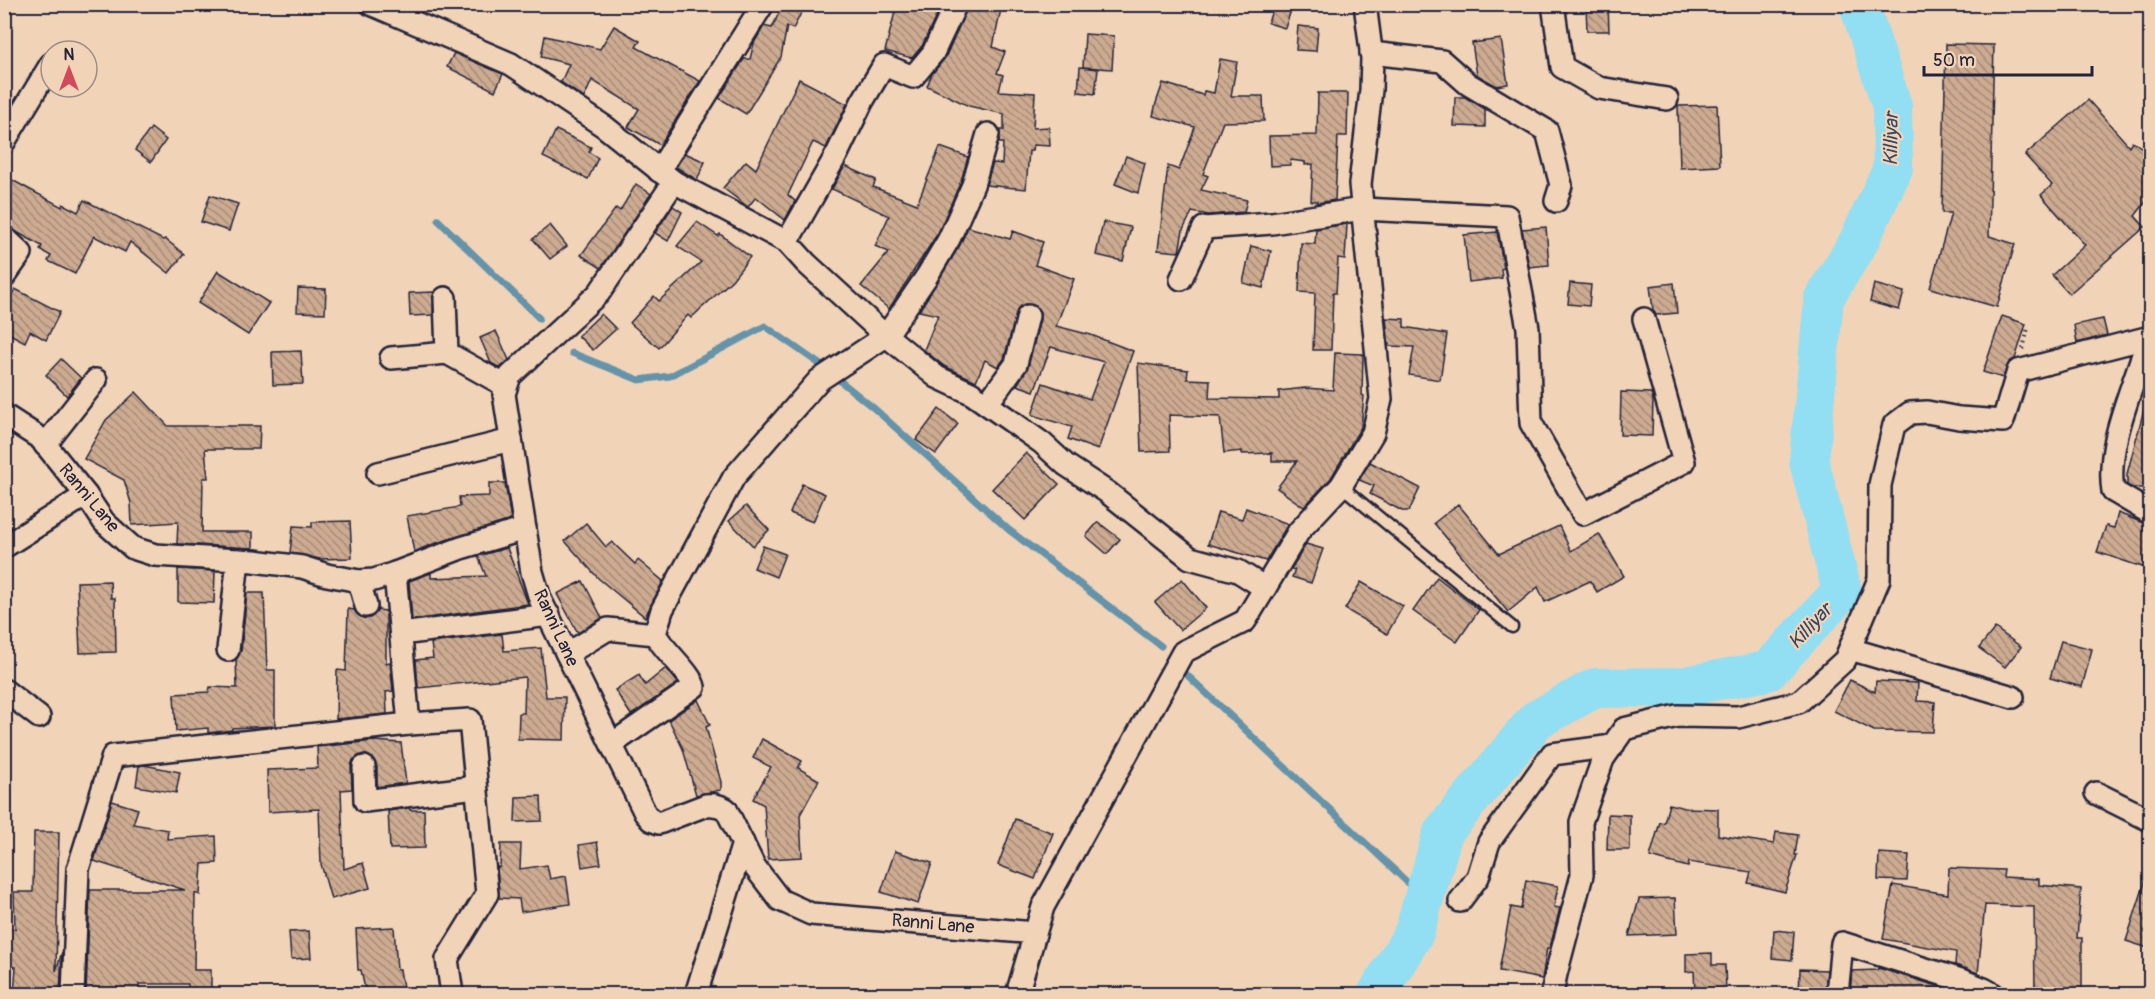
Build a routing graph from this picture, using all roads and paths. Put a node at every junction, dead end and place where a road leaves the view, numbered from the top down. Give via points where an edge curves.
1 (371, 4) edge
2 (763, 4) edge
3 (956, 4) edge
4 (1365, 4) edge
5 (1553, 4) edge
6 (1371, 53) junction
7 (39, 84) edge
8 (1667, 99) dead end
9 (988, 134) dead end
10 (4, 142) edge
11 (667, 177) junction
12 (1556, 201) dead end
13 (1362, 209) junction
14 (4, 237) edge
15 (787, 242) junction
16 (4, 277) edge
17 (1181, 279) dead end
18 (446, 298) dead end
19 (1028, 316) dead end
20 (1644, 319) dead end
21 (886, 336) junction
22 (2151, 337) edge
23 (2119, 346) junction
24 (447, 353) junction
25 (391, 358) dead end
26 (2146, 359) edge
27 (96, 380) dead end
28 (506, 386) junction
29 (987, 404) junction
30 (4, 415) edge
31 (511, 440) junction
32 (45, 445) junction
33 (378, 473) dead end
34 (1341, 486) junction
35 (86, 495) junction
36 (2151, 513) edge
37 (525, 529) junction
38 (4, 547) edge
39 (238, 560) junction
40 (395, 573) junction
41 (359, 581) junction
42 (1265, 588) junction
43 (366, 606) dead end
44 (549, 615) junction
45 (1512, 627) dead end
46 (401, 634) junction
47 (655, 634) junction
48 (1850, 649) junction
49 (228, 650) dead end
50 (567, 654) junction
51 (4, 690) edge
52 (2013, 698) dead end
53 (39, 717) dead end
54 (409, 724) junction
55 (612, 744) junction
56 (1613, 746) junction
57 (364, 767) dead end
58 (476, 787) junction
59 (2096, 793) dead end
60 (2151, 820) edge
61 (743, 843) junction
62 (1460, 901) dead end
63 (1035, 933) junction
64 (73, 994) edge
65 (452, 994) edge
66 (696, 994) edge
67 (1017, 994) edge
68 (1552, 994) edge
69 (1837, 994) edge
70 (1993, 994) edge

1 - 11 street via 511,64 605,127
2 - 11 street
3 - 15 street via 933,53 913,76 884,65
4 - 6 street
5 - 8 street via 1562,67 1599,88
6 - 12 street via 1442,61 1468,84 1547,131 1561,185
6 - 13 street via 1371,90 1360,184
7 - 10 street
9 - 21 street via 973,185 949,239
11 - 15 street
11 - 28 street via 599,293 510,376
13 - 17 street via 1272,223 1204,228
13 - 20 street via 1507,216 1528,328 1531,423 1583,514 1684,462
13 - 34 street via 1381,399 1373,433
14 - 16 street via 21,253
15 - 21 street
18 - 24 street
19 - 29 street via 1016,364
21 - 29 street via 937,377
21 - 47 street via 819,380 734,477 662,610
22 - 23 street
23 - 26 street
23 - 48 street via 2018,371 2003,421 1927,412 1910,413 1894,425 1880,485 1879,579
24 - 25 street
24 - 28 street
26 - 36 street via 2121,422 2110,475 2113,491
27 - 32 street
28 - 31 street
29 - 42 street via 1190,558 1238,572
30 - 32 street, Ranni Lane
31 - 33 street
31 - 37 street
32 - 35 street, Ranni Lane
34 - 42 street via 1299,531
34 - 45 lane
35 - 38 street
35 - 39 street, Ranni Lane via 104,522 134,548 155,555
37 - 40 street, Ranni Lane
37 - 44 street, Ranni Lane via 532,572
39 - 41 street, Ranni Lane via 302,567
39 - 49 street
40 - 41 street, Ranni Lane
40 - 46 street
41 - 43 street
42 - 63 street via 1245,621 1183,652 1043,907
44 - 46 street
44 - 50 street, Ranni Lane
46 - 54 street
47 - 50 street via 608,629
47 - 55 street via 661,646 693,679 694,687
48 - 52 street
48 - 56 street via 1845,660 1799,702 1738,717 1677,716 1624,729
50 - 55 street, Ranni Lane
51 - 53 street
54 - 58 street via 470,720
54 - 64 street via 113,756 78,869
55 - 61 street, Ranni Lane via 651,820 659,823 714,804 726,809
56 - 62 street via 1552,754 1489,842 1478,877
56 - 68 street via 1603,759 1581,822 1582,875
57 - 58 street via 365,801
58 - 65 street via 487,894 447,959
59 - 60 street
61 - 63 street, Ranni Lane via 754,866 780,900 811,914
61 - 66 street
63 - 67 street
69 - 70 street via 1842,943

